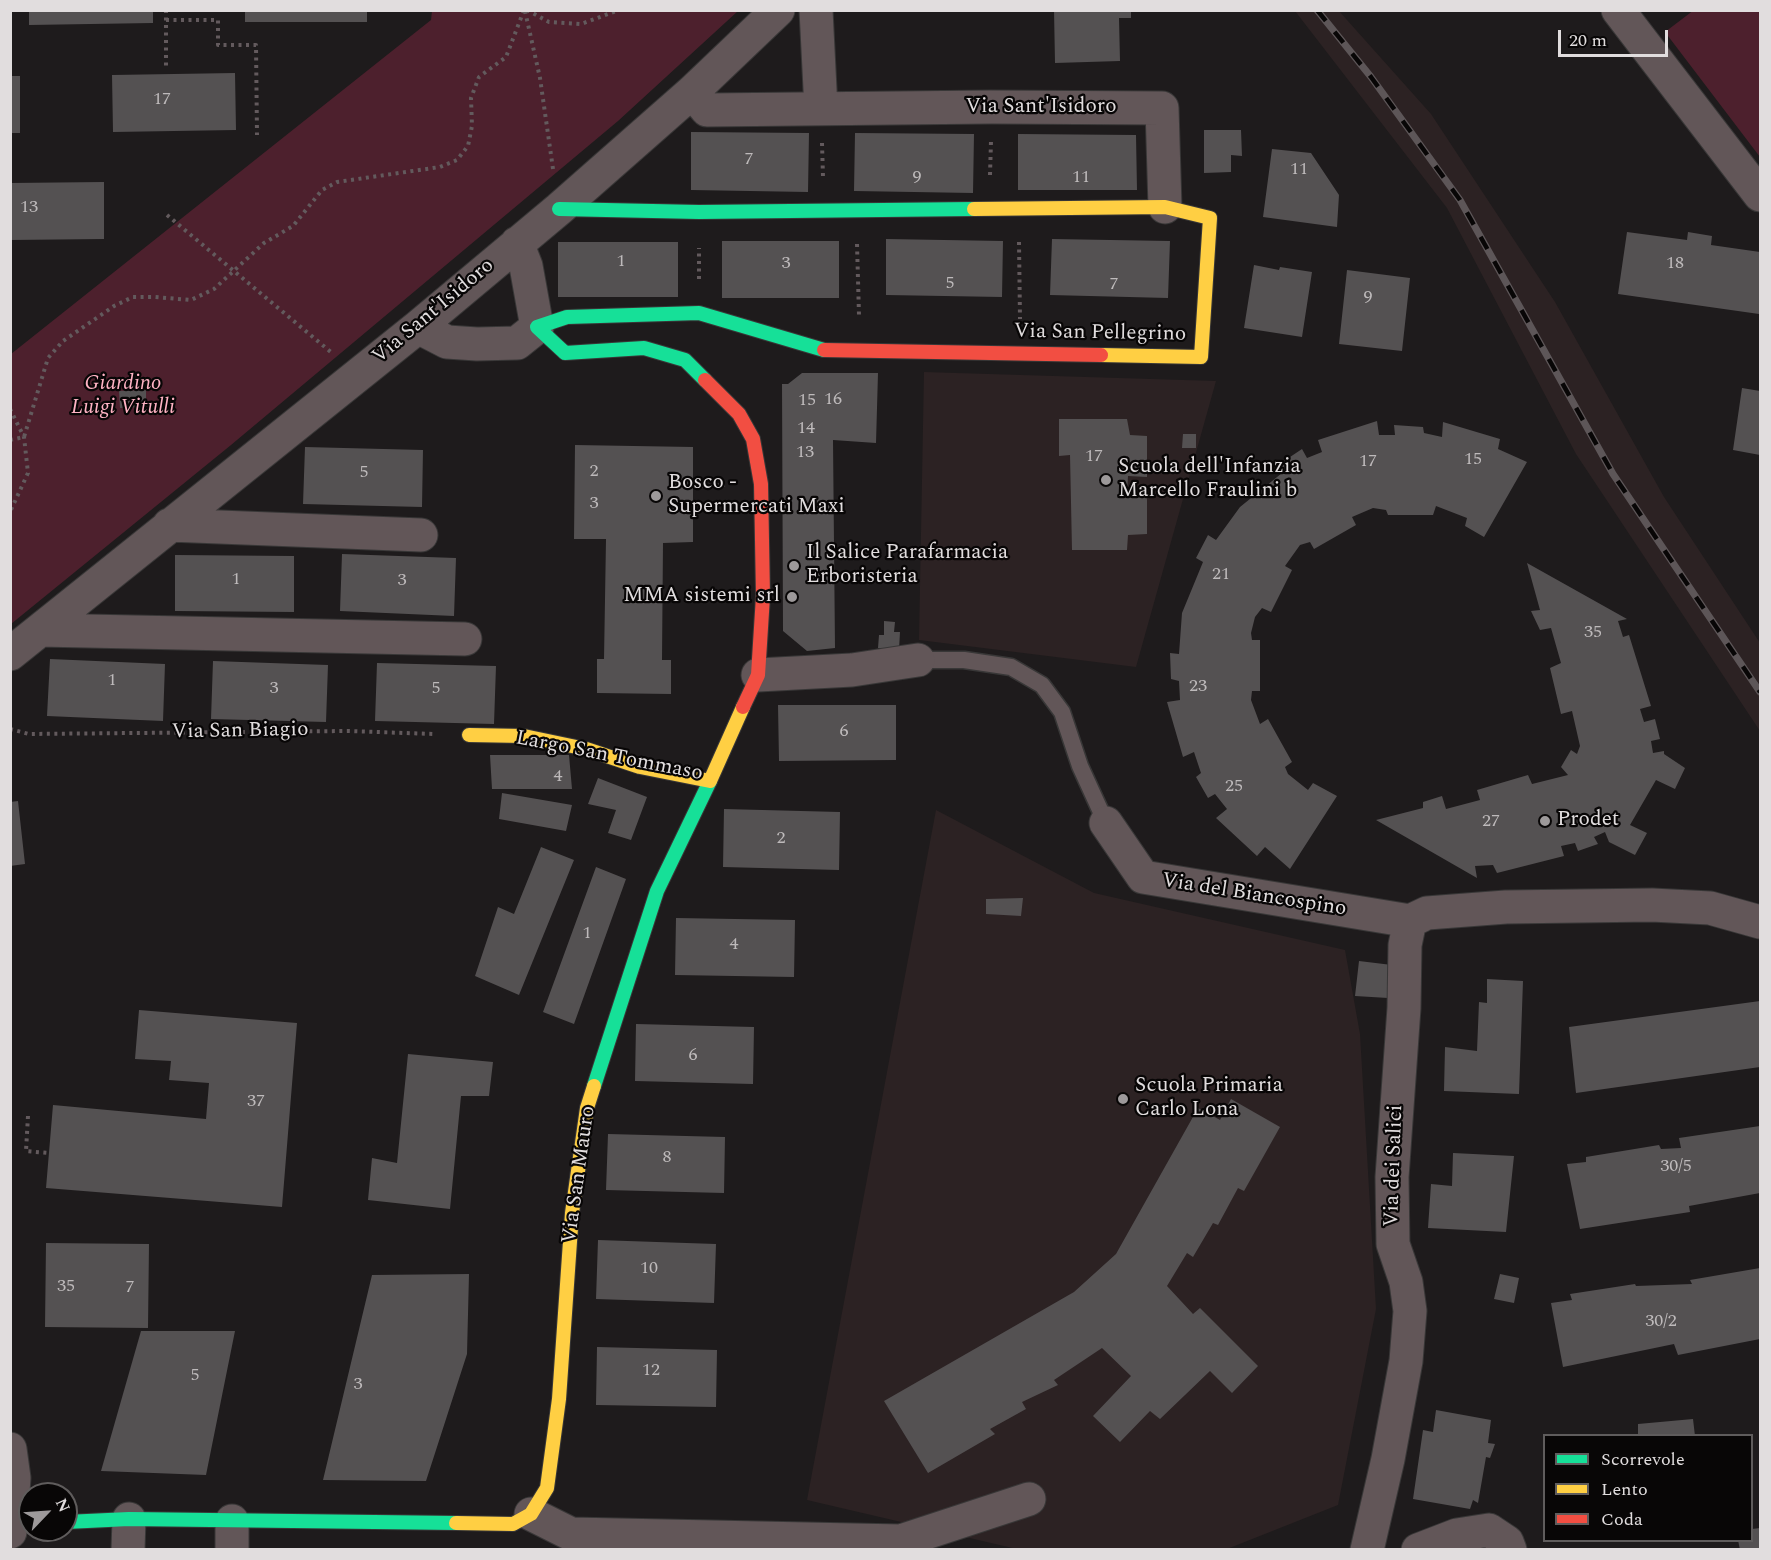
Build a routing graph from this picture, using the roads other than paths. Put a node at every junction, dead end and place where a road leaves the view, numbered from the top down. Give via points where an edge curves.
1 (778, 10) edge
2 (816, 10) edge
3 (1618, 10) edge
4 (692, 92) junction
5 (821, 109) junction
6 (1761, 195) edge
7 (1165, 207) junction
8 (559, 208) junction
9 (517, 243) junction
10 (418, 327) junction
11 (537, 327) junction
12 (170, 525) junction
13 (421, 535) dead end
14 (40, 630) junction
15 (465, 639) dead end
16 (10, 654) edge
17 (918, 660) joint
18 (758, 675) junction
19 (469, 735) road end
20 (710, 781) junction
21 (1106, 823) joint
22 (1410, 921) junction
23 (1761, 922) edge
24 (10, 1449) edge
25 (1029, 1499) dead end
26 (531, 1514) junction
27 (78, 1524) edge
28 (18, 1526) edge
29 (129, 1534) edge
30 (232, 1535) edge
31 (1367, 1550) edge
32 (1418, 1550) edge
33 (1510, 1550) edge

1 - 4 street, Via Sant'Isidoro
2 - 5 street
3 - 6 street
4 - 5 street, Via Sant'Isidoro via 707,110
4 - 8 street, Via Sant'Isidoro
5 - 7 street, Via Sant'Isidoro via 1162,108
7 - 8 street, Via San Pellegrino via 699,212
7 - 11 street, Via San Pellegrino via 1210,218 1202,357 825,350 699,313 567,317
8 - 9 street, Via Sant'Isidoro
9 - 10 street, Via Sant'Isidoro
9 - 11 street via 526,266
10 - 11 street via 447,342 477,344 517,343
10 - 12 street, Via Sant'Isidoro
11 - 18 street, Largo San Tommaso via 565,353 644,348 686,360 739,414 753,439 761,484 763,596
12 - 13 street
12 - 14 street, Via Sant'Isidoro
14 - 15 street
14 - 16 street, Via Sant'Isidoro
17 - 18 street, Via del Biancospino via 852,670
17 - 21 lane, Via del Biancospino via 964,660 1011,667 1042,685 1062,712 1080,766
18 - 20 street, Largo San Tommaso
19 - 20 street, Largo San Tommaso via 524,736
20 - 26 street, Via San Mauro via 657,891 586,1108 572,1213 558,1410 547,1488
21 - 22 street, Via del Biancospino via 1143,877
22 - 23 street, Via del Biancospino via 1427,913 1506,907 1652,905 1710,908
22 - 31 street, Via dei Salici via 1405,945 1392,1177 1393,1244 1406,1282 1410,1311 1404,1372
24 - 28 street
25 - 26 street via 901,1541 571,1534
26 - 30 street via 513,1524
27 - 29 street
29 - 30 street
32 - 33 street via 1457,1534 1489,1530 1507,1542

